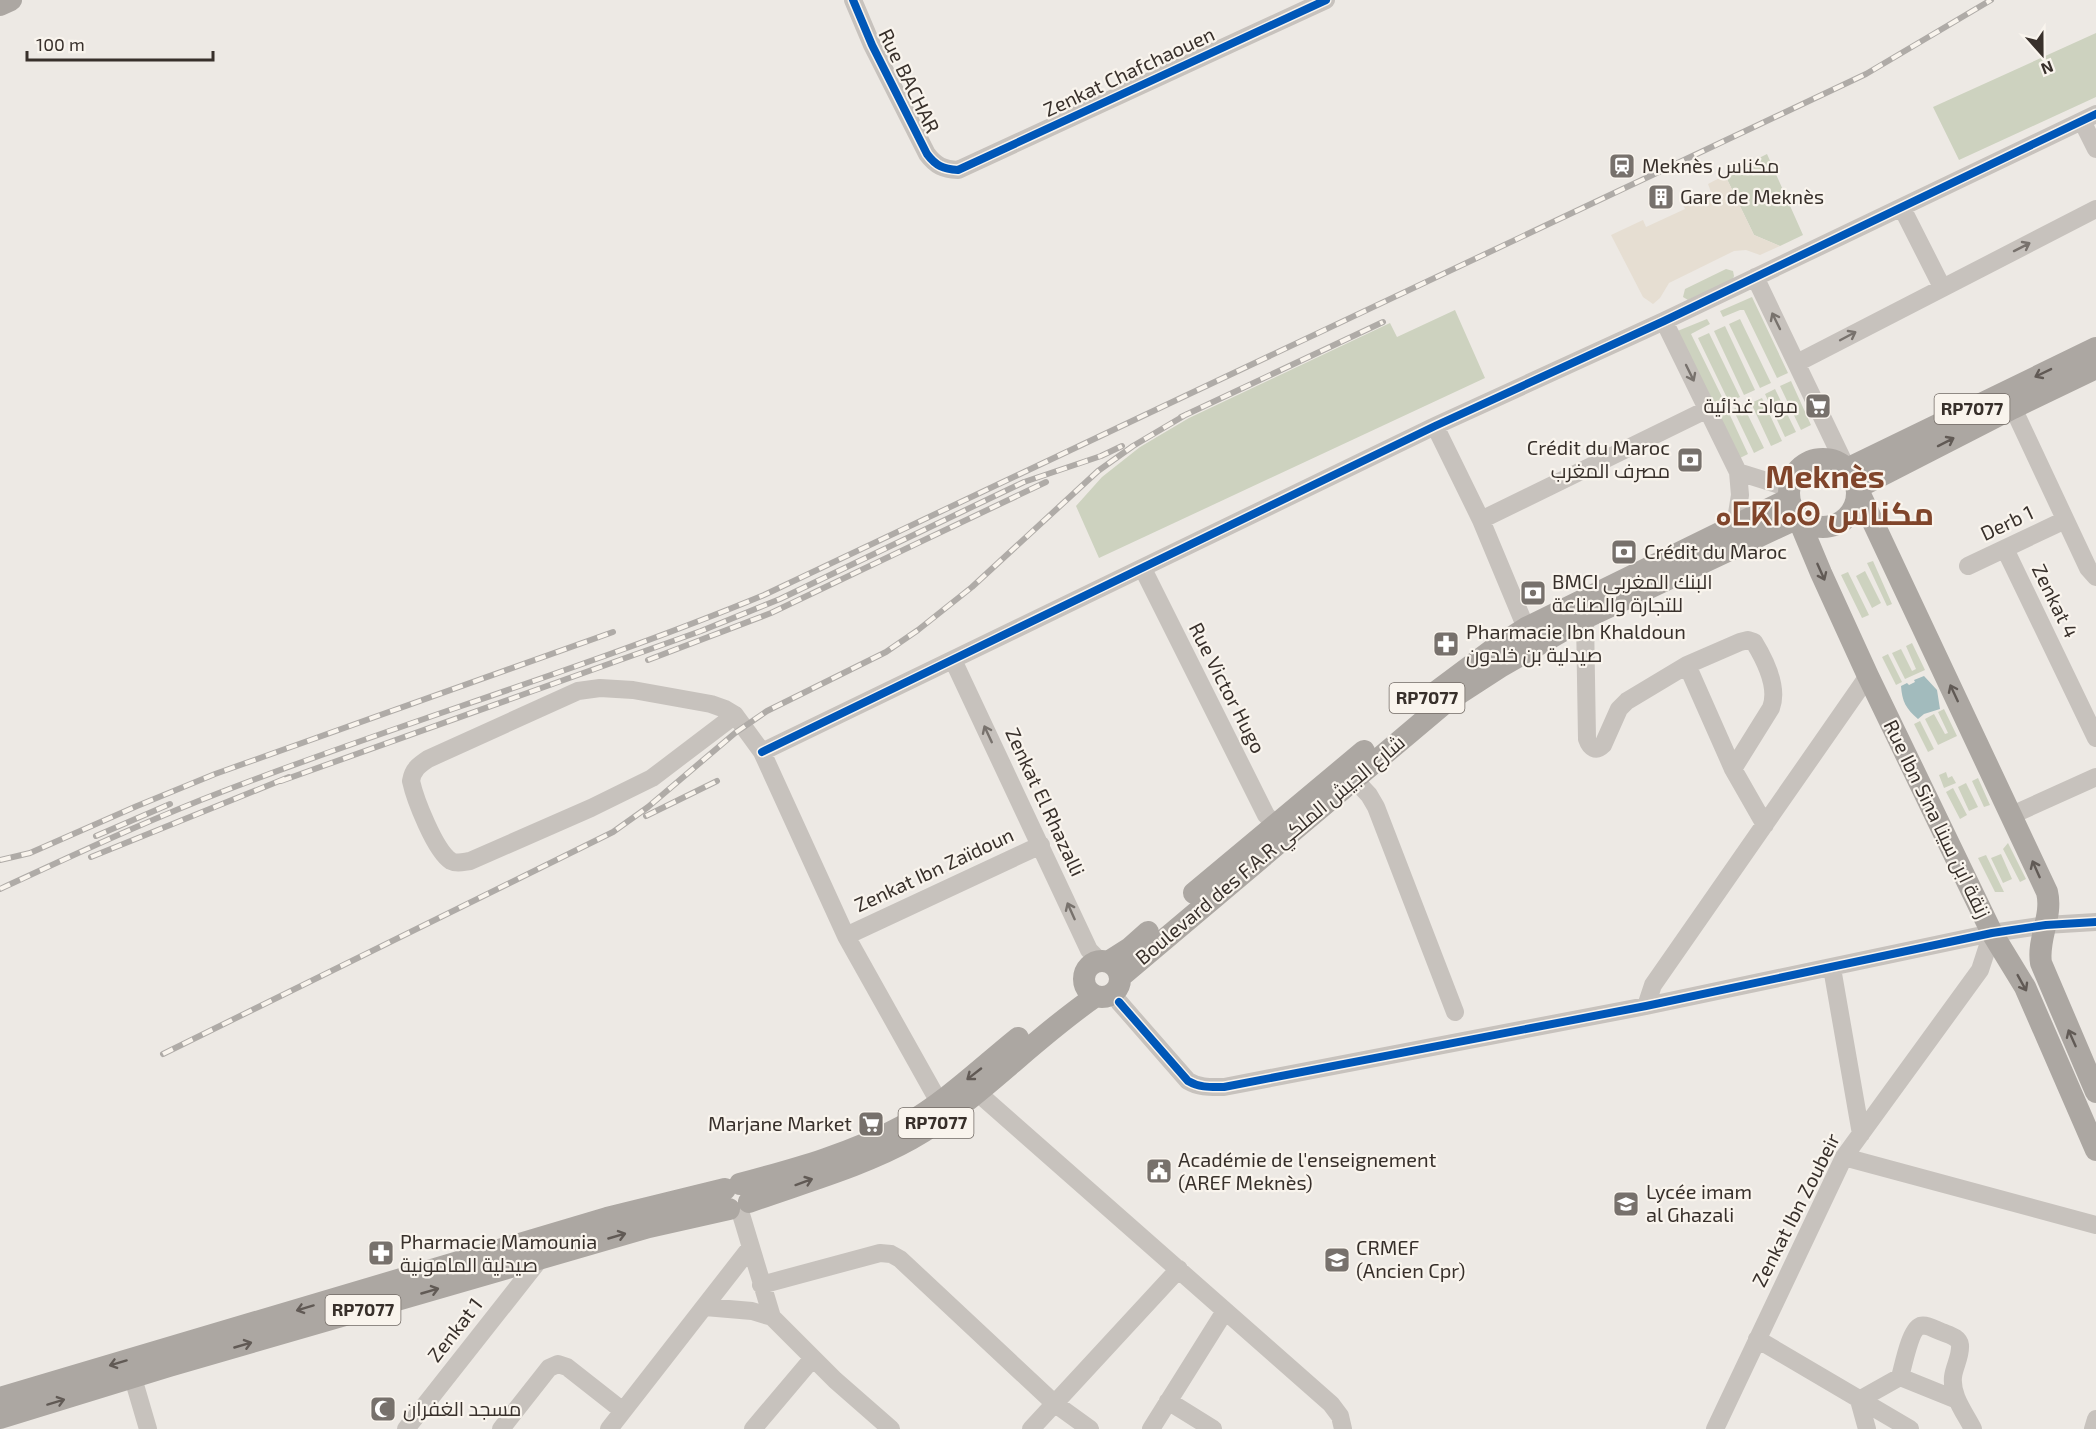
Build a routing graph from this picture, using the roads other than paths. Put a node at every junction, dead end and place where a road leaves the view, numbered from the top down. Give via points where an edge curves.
1 (11, 0) edge
2 (853, 0) edge
3 (1326, 0) edge
4 (0, 5) edge
5 (2089, 118) edge
6 (2096, 149) edge
7 (945, 169) joint
8 (1902, 208) junction
9 (2096, 209) edge
10 (1755, 277) junction
11 (1942, 287) junction
12 (1664, 321) junction
13 (2096, 348) edge
14 (1797, 363) junction
15 (2096, 368) edge
16 (2013, 408) junction
17 (1708, 409) junction
18 (1435, 426) junction
19 (1738, 472) junction
20 (1852, 478) junction
21 (1792, 502) junction
22 (1481, 520) junction
23 (2065, 520) junction
24 (1735, 526) junction
25 (2005, 549) junction
26 (1968, 566) dead end
27 (1143, 569) junction
28 (2095, 574) edge
29 (1586, 618) junction
30 (1526, 628) junction
31 (953, 660) junction
32 (1687, 665) junction
33 (1868, 676) junction
34 (735, 715) junction
35 (2096, 738) edge
36 (762, 752) junction
37 (1733, 769) junction
38 (2096, 777) edge
39 (1354, 779) junction
40 (2012, 815) junction
41 (1275, 824) junction
42 (1765, 825) junction
43 (1041, 845) junction
44 (2096, 911) edge
45 (2096, 922) edge
46 (2046, 925) junction
47 (1992, 933) junction
48 (846, 936) junction
49 (1832, 968) junction
50 (1106, 983) junction
51 (1646, 1006) junction
52 (1455, 1012) dead end
53 (2096, 1092) edge
54 (978, 1093) junction
55 (939, 1102) junction
56 (1861, 1134) junction
57 (2096, 1150) edge
58 (1844, 1157) junction
59 (736, 1199) junction
60 (2096, 1225) edge
61 (750, 1248) junction
62 (540, 1259) junction
63 (1179, 1269) junction
64 (761, 1285) junction
65 (705, 1307) junction
66 (1225, 1311) junction
67 (772, 1317) junction
68 (1757, 1339) junction
69 (813, 1358) junction
70 (1900, 1377) junction
71 (134, 1378) junction
72 (0, 1398) edge
73 (1859, 1400) junction
74 (1957, 1400) junction
75 (1168, 1401) junction
76 (1054, 1403) junction
77 (623, 1411) junction
78 (0, 1418) edge
79 (2096, 1419) edge
80 (148, 1429) edge
81 (406, 1429) edge
82 (501, 1429) edge
83 (609, 1429) edge
84 (753, 1429) edge
85 (889, 1429) edge
86 (1031, 1429) edge
87 (1090, 1429) edge
88 (1151, 1429) edge
89 (1213, 1429) edge
90 (1343, 1429) edge
91 (1714, 1429) edge
92 (1867, 1429) edge
93 (1910, 1429) edge
94 (1973, 1429) edge
95 (2093, 1429) edge

1 - 4 main road
2 - 7 street, Rue BACHAR via 927,154
3 - 7 street, Zenkat Chafchaouen via 958,170
5 - 6 street
5 - 8 street
8 - 10 street
8 - 11 street
11 -> 9 street
10 - 12 street
14 -> 10 street
14 -> 11 street
12 -> 17 street
12 - 18 street
13 -> 20 main road, RP7077
14 - 20 street
15 - 16 main road, RP7077
20 -> 16 main road, RP7077
16 - 23 street
17 - 19 street
17 - 22 street
18 - 22 street
18 - 27 street
19 - 21 street
19 - 24 street via 1740,495
20 - 21 main road, Boulevard des F.A.R شارع الجيش الملكي / RP7077 via 1838,462 1827,459 1806,463 1792,479
20 - 21 main road via 1857,499 1854,509 1838,524 1807,524
40 -> 20 main road
21 - 24 main road, Boulevard des F.A.R شارع الجيش الملكي / RP7077
21 - 29 main road, Boulevard des F.A.R شارع الجيش الملكي / RP7077
21 -> 33 main road, Rue Ibn Sina زنقة ابن سينا
22 - 30 street
23 - 25 street, Derb 1
23 - 28 street via 2088,568
24 - 30 main road, Boulevard des F.A.R شارع الجيش الملكي / RP7077
25 - 26 street, Derb 1
25 - 35 street, Zenkat 4
27 - 31 street
27 - 41 street, Rue Victor Hugo via 1266,815
29 - 32 street via 1587,739 1594,749 1605,742 1627,701
29 - 39 main road, Boulevard des F.A.R شارع الجيش الملكي / RP7077 via 1446,702
30 - 41 main road, Boulevard des F.A.R شارع الجيش الملكي / RP7077 via 1438,689
31 - 36 street
43 -> 31 street, Zenkat El Rhazalli
32 - 37 street
32 - 37 street via 1740,642 1751,641 1756,645 1774,698
33 - 42 street
33 - 47 main road, Rue Ibn Sina زنقة ابن سينا
34 - 34 street via 711,704 612,687 588,688 428,759 417,766 411,781 426,824 444,854 456,863 470,861 652,778
34 - 36 street
36 - 48 street
37 - 42 street
38 - 40 street
39 - 50 main road, Boulevard des F.A.R شارع الجيش الملكي / RP7077
39 - 52 street via 1376,807
46 -> 40 main road via 2047,892
41 - 50 main road, Boulevard des F.A.R شارع الجيش الملكي / RP7077 via 1130,948
42 - 51 street via 1653,985
43 - 48 street, Zenkat Ibn Zaïdoun
50 -> 43 street, Zenkat El Rhazalli
44 - 46 street
45 - 46 street
46 - 47 street, Zenkat El Rhazalli
53 -> 46 main road via 2041,963
47 - 49 street, Zenkat El Rhazalli
47 - 56 street, Zenkat Ibn Zoubeir via 1980,970
47 -> 57 main road, Rue Ibn Sina زنقة ابن سينا via 2025,987
48 - 55 street
49 - 51 street, Zenkat El Rhazalli
49 - 56 street
50 - 51 street, Zenkat El Rhazalli via 1188,1081 1209,1088
50 - 54 main road, Boulevard des F.A.R شارع الجيش الملكي / RP7077
50 -> 55 main road, Boulevard des F.A.R شارع الجيش الملكي / RP7077
59 -> 54 main road, Boulevard des F.A.R شارع الجيش الملكي / RP7077 via 888,1150
54 - 63 street
55 - 59 main road, Boulevard des F.A.R شارع الجيش الملكي / RP7077 via 906,1124 790,1170
56 - 58 street, Zenkat Ibn Zoubeir
58 - 60 street
58 - 68 street, Zenkat Ibn Zoubeir
59 - 61 street
62 -> 59 main road, Boulevard des F.A.R شارع الجيش الملكي / RP7077
59 -> 72 main road, Boulevard des F.A.R شارع الجيش الملكي / RP7077 via 607,1218
61 - 64 street
61 - 65 street
71 -> 62 main road, Boulevard des F.A.R شارع الجيش الملكي / RP7077
62 - 81 street, Zenkat 1
63 - 66 street
63 - 76 street
64 - 67 street
64 - 76 street via 880,1253 891,1254
65 - 67 street
65 - 77 street
66 - 75 street
66 - 90 street via 1331,1404
67 - 69 street
68 - 73 street
68 - 91 street, Zenkat Ibn Zoubeir
69 - 84 street
69 - 85 street
70 - 73 street
70 - 74 street
70 - 74 street via 1915,1331 1920,1326 1931,1328 1953,1337 1960,1345 1953,1377
78 -> 71 main road, Boulevard des F.A.R شارع الجيش الملكي / RP7077
71 - 80 street
73 - 92 street
73 - 93 street
74 - 94 street
75 - 88 street
75 - 89 street
76 - 86 street
76 - 87 street
77 - 82 street via 567,1366 558,1364 549,1368
77 - 83 street
79 - 95 street

